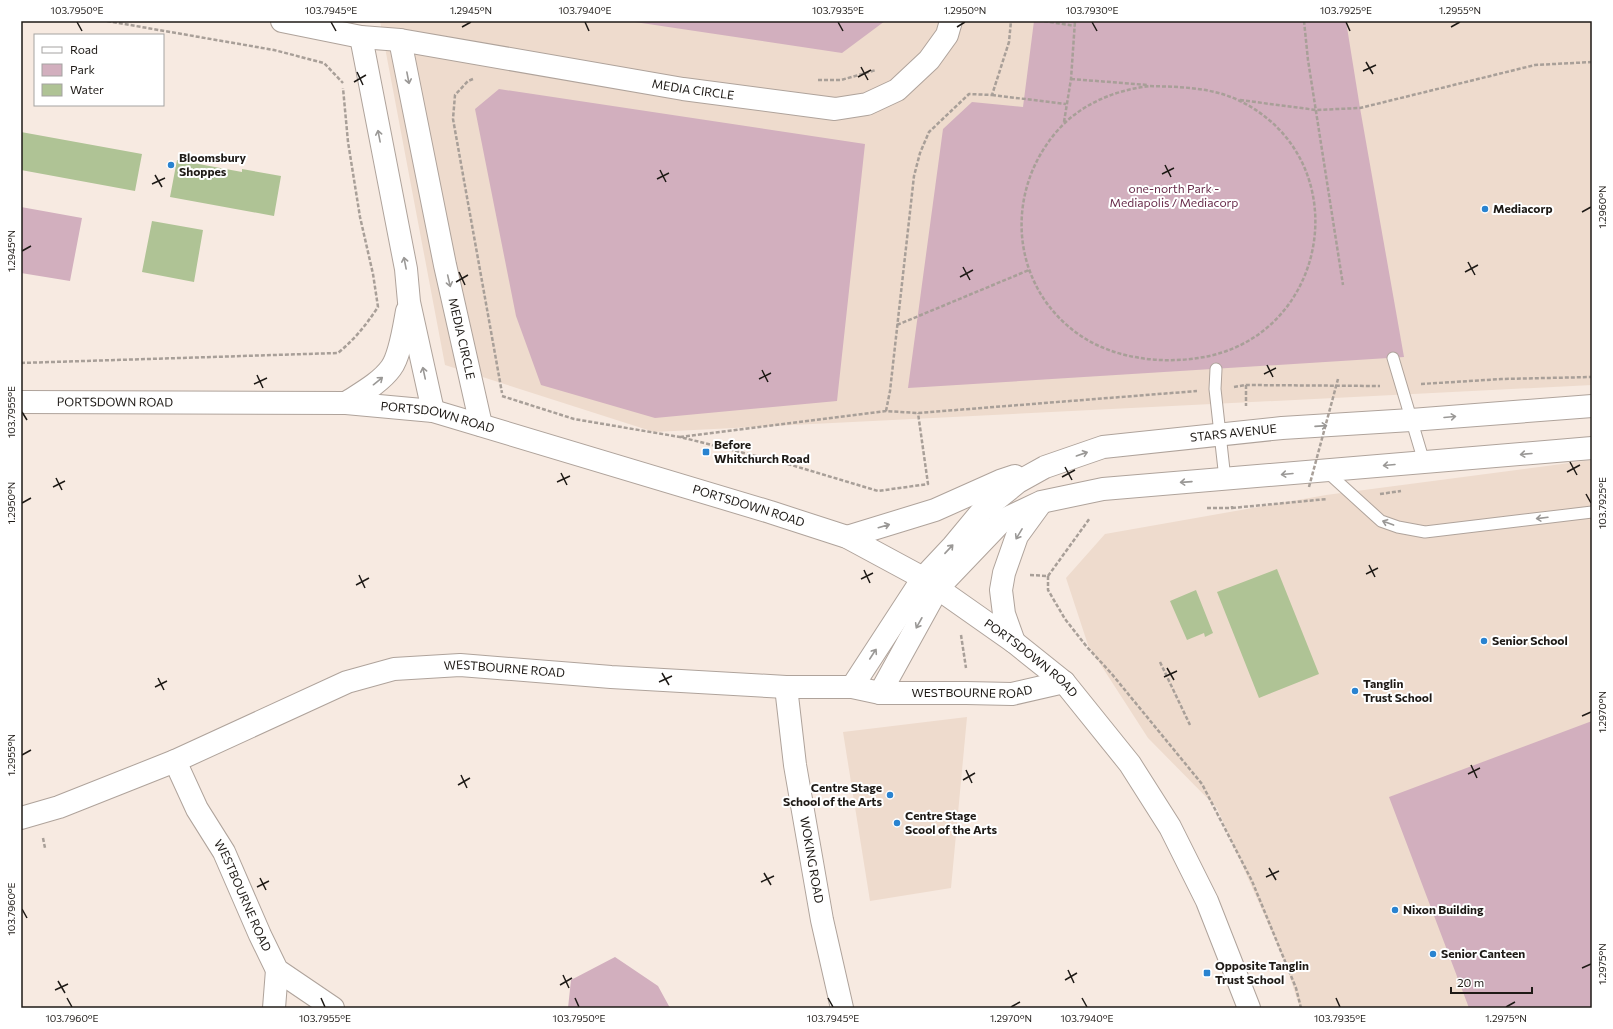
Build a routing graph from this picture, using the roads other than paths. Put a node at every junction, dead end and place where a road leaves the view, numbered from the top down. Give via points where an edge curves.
1 (282, 21) edge
2 (951, 21) edge
3 (361, 37) junction
4 (400, 40) junction
5 (409, 302) junction
6 (1393, 358) dead end
7 (1216, 369) dead end
8 (21, 402) edge
9 (346, 402) junction
10 (1592, 406) edge
11 (433, 411) junction
12 (1411, 420) junction
13 (481, 425) junction
14 (1221, 434) junction
15 (1592, 448) edge
16 (1424, 462) junction
17 (1045, 467) junction
18 (1326, 471) junction
19 (1225, 479) junction
20 (1041, 502) junction
21 (1592, 512) edge
22 (847, 537) junction
23 (930, 583) junction
24 (1014, 642) junction
25 (1064, 682) junction
26 (786, 687) junction
27 (852, 687) junction
28 (880, 693) junction
29 (175, 761) junction
30 (21, 818) edge
31 (277, 970) junction
32 (274, 1008) edge
33 (333, 1008) edge
34 (842, 1008) edge
35 (1249, 1008) edge

1 - 3 street, MEDIA CIRCLE
2 - 4 street, MEDIA CIRCLE via 947,35 929,60 897,90 867,104 835,109 683,89
3 - 4 street, MEDIA CIRCLE
5 -> 3 street via 406,269
4 -> 13 street, MEDIA CIRCLE via 445,264
9 -> 5 street via 380,380 392,368 400,347
11 -> 5 street
6 - 12 lane
7 - 14 lane via 1215,389
8 - 9 street, PORTSDOWN ROAD
9 - 11 street, PORTSDOWN ROAD
12 -> 10 street, STARS AVENUE
11 - 13 street, PORTSDOWN ROAD
14 -> 12 street, STARS AVENUE
12 - 16 lane
13 - 22 street, PORTSDOWN ROAD
17 -> 14 street, STARS AVENUE via 1103,446
14 - 19 lane
15 -> 16 street
16 -> 18 street
22 -> 17 street via 935,510 1000,481
23 -> 17 street, STARS AVENUE via 953,546 982,510 1018,482
18 -> 19 street
21 -> 18 lane via 1425,532 1381,521
19 -> 20 street via 1103,489
20 - 23 street via 1003,520
20 -> 24 street via 1017,536 1004,573 1001,590 1004,614
22 - 23 street, PORTSDOWN ROAD
23 - 24 street, PORTSDOWN ROAD
27 -> 23 street
23 -> 28 street
24 - 25 street, PORTSDOWN ROAD
25 - 28 street, WESTBOURNE ROAD via 1012,694
25 - 35 street, PORTSDOWN ROAD via 1130,764 1170,827 1207,901
26 - 27 street, WESTBOURNE ROAD
26 - 29 street, WESTBOURNE ROAD via 460,665 394,669 347,682
26 - 34 street, WOKING ROAD via 795,765 822,920
27 - 28 street, WESTBOURNE ROAD
29 - 30 street, WESTBOURNE ROAD via 59,807
29 - 31 street, WESTBOURNE ROAD via 197,809 224,852
31 - 32 street
31 - 33 street, WESTBOURNE ROAD

